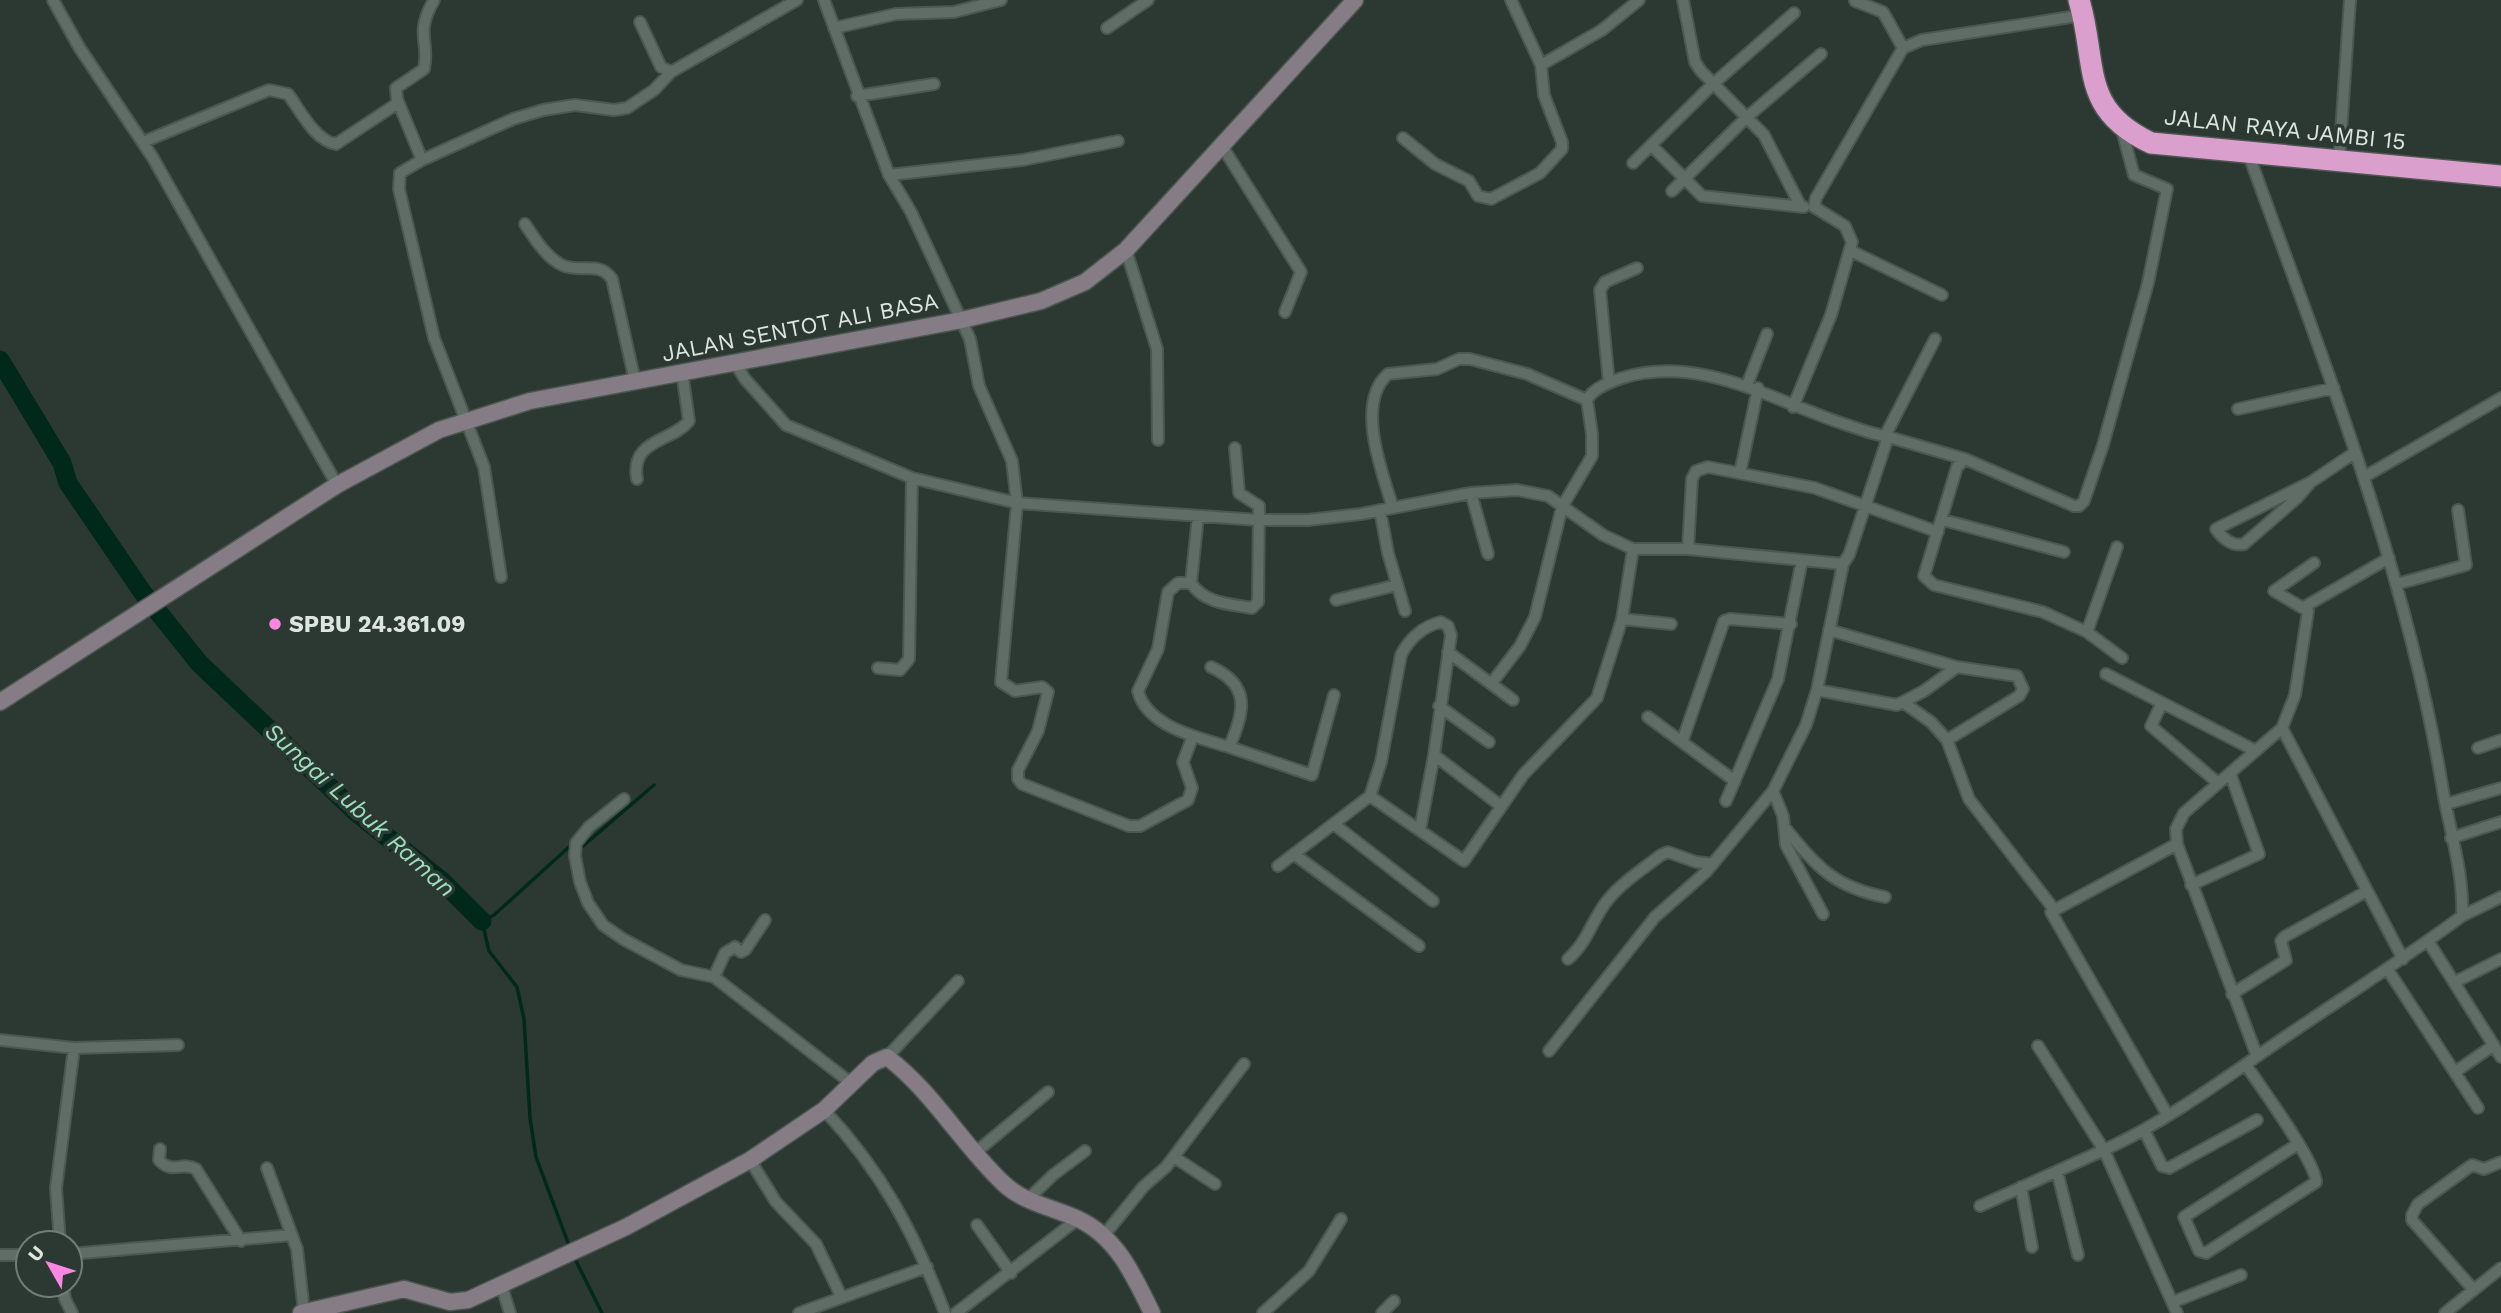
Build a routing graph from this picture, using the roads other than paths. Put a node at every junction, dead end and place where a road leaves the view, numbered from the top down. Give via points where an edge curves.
1 (53, 0) edge
2 (434, 0) edge
3 (797, 0) edge
4 (824, 0) edge
5 (1000, 0) edge
6 (1148, 0) edge
7 (1355, 0) edge
8 (1511, 0) edge
9 (1639, 0) edge
10 (1683, 0) edge
11 (2350, 0) edge
12 (1855, 1) edge
13 (1628, 4) edge
14 (2081, 8) edge
15 (1794, 13) dead end
16 (640, 22) dead end
17 (834, 28) junction
18 (1107, 28) dead end
19 (1903, 48) junction
20 (1821, 54) dead end
21 (1541, 65) junction
22 (671, 72) junction
23 (934, 84) dead end
24 (1713, 84) junction
25 (858, 96) junction
26 (398, 103) junction
27 (1747, 117) junction
28 (2121, 127) junction
29 (1403, 138) dead end
30 (1118, 141) dead end
31 (142, 142) junction
32 (1651, 145) junction
33 (1222, 146) junction
34 (2248, 153) junction
35 (422, 160) junction
36 (2339, 162) junction
37 (1633, 163) dead end
38 (889, 175) junction
39 (2501, 176) edge
40 (1684, 179) junction
41 (1672, 191) dead end
42 (1801, 207) junction
43 (1814, 208) junction
44 (525, 224) dead end
45 (1126, 250) junction
46 (1851, 251) junction
47 (1637, 268) dead end
48 (1942, 295) dead end
49 (1285, 312) dead end
50 (962, 320) junction
51 (1767, 334) dead end
52 (1935, 339) dead end
53 (735, 363) junction
54 (682, 372) junction
55 (635, 381) junction
56 (1609, 383) junction
57 (1753, 387) junction
58 (2334, 388) junction
59 (2501, 398) edge
60 (1587, 400) junction
61 (1793, 407) junction
62 (2238, 409) dead end
63 (467, 421) junction
64 (1885, 436) junction
65 (1158, 440) dead end
66 (1234, 448) dead end
67 (2354, 453) junction
68 (1965, 459) junction
69 (1740, 473) junction
70 (2364, 477) junction
71 (912, 478) junction
72 (637, 479) dead end
73 (2311, 482) junction
74 (337, 485) junction
75 (1471, 493) junction
76 (1017, 503) junction
77 (1562, 507) junction
78 (1393, 508) junction
79 (1864, 508) junction
80 (1380, 510) junction
81 (2458, 510) dead end
82 (1198, 516) junction
83 (1258, 520) junction
84 (1943, 520) junction
85 (1938, 532) junction
86 (2118, 547) dead end
87 (1633, 549) junction
88 (1688, 549) junction
89 (2064, 552) dead end
90 (1488, 554) dead end
91 (2389, 558) junction
92 (1802, 560) junction
93 (2314, 563) dead end
94 (1843, 565) junction
95 (501, 577) dead end
96 (1191, 583) junction
97 (2397, 584) junction
98 (1397, 585) junction
99 (1336, 600) dead end
100 (2304, 607) junction
101 (1405, 611) dead end
102 (1622, 619) junction
103 (1671, 624) dead end
104 (1791, 624) junction
105 (1829, 631) junction
106 (2087, 632) junction
107 (1448, 652) junction
108 (2122, 657) dead end
109 (1212, 667) dead end
110 (1956, 667) junction
111 (878, 668) dead end
112 (2106, 674) dead end
113 (1491, 684) junction
114 (1817, 690) junction
115 (1334, 695) dead end
116 (1513, 700) dead end
117 (0, 702) edge
118 (1904, 703) junction
119 (2162, 703) junction
120 (1439, 706) junction
121 (1648, 717) dead end
122 (2282, 728) junction
123 (1193, 736) junction
124 (1947, 740) junction
125 (2501, 740) edge
126 (1489, 742) dead end
127 (1682, 742) junction
128 (1229, 747) junction
129 (2478, 748) dead end
130 (2256, 751) junction
131 (1434, 755) junction
132 (2230, 773) junction
133 (1735, 781) junction
134 (2218, 783) junction
135 (2501, 788) edge
136 (1773, 791) junction
137 (1370, 796) junction
138 (624, 799) dead end
139 (1726, 801) dead end
140 (2446, 804) junction
141 (1501, 807) junction
142 (2501, 822) edge
143 (1335, 825) junction
144 (1783, 826) junction
145 (1420, 830) junction
146 (2451, 838) junction
147 (2176, 844) junction
148 (1295, 855) junction
149 (1713, 864) junction
150 (1278, 866) dead end
151 (2191, 884) junction
152 (2367, 891) junction
153 (1885, 897) dead end
154 (2501, 897) edge
155 (1433, 901) dead end
156 (2053, 908) junction
157 (1822, 914) dead end
158 (2462, 916) junction
159 (765, 920) dead end
160 (2428, 941) junction
161 (1419, 946) dead end
162 (1568, 959) dead end
163 (2403, 959) junction
164 (2500, 961) edge
165 (2388, 970) junction
166 (714, 977) junction
167 (958, 981) dead end
168 (2455, 982) junction
169 (2232, 994) junction
170 (0, 1040) edge
171 (178, 1045) dead end
172 (2494, 1045) junction
173 (2038, 1046) dead end
174 (74, 1048) junction
175 (1549, 1051) dead end
176 (2257, 1056) junction
177 (887, 1057) junction
178 (2501, 1057) edge
179 (1244, 1064) dead end
180 (2246, 1065) junction
181 (2455, 1072) junction
182 (851, 1083) junction
183 (1048, 1092) dead end
184 (2478, 1108) dead end
185 (824, 1110) junction
186 (2167, 1115) junction
187 (2257, 1120) dead end
188 (2144, 1130) junction
189 (2298, 1144) junction
190 (160, 1149) dead end
191 (2104, 1150) junction
192 (1084, 1151) dead end
193 (976, 1152) junction
194 (1174, 1157) junction
195 (750, 1160) junction
196 (2501, 1162) edge
197 (267, 1168) dead end
198 (2057, 1171) junction
199 (1215, 1184) dead end
200 (2021, 1187) junction
201 (1027, 1200) junction
202 (1980, 1206) dead end
203 (1078, 1219) junction
204 (1341, 1219) dead end
205 (977, 1225) dead end
206 (59, 1229) edge
207 (1105, 1234) junction
208 (292, 1236) junction
209 (242, 1241) junction
210 (2032, 1247) dead end
211 (84, 1253) edge
212 (2078, 1255) dead end
213 (927, 1267) junction
214 (2501, 1268) edge
215 (1011, 1273) junction
216 (2241, 1275) dead end
217 (501, 1284) junction
218 (2472, 1288) junction
219 (841, 1296) junction
220 (1394, 1301) dead end
221 (2175, 1307) edge
222 (1149, 1312) edge
223 (303, 1313) edge
224 (510, 1313) edge
225 (799, 1313) edge
226 (945, 1313) edge
227 (956, 1313) edge
228 (1262, 1313) edge
229 (1382, 1313) edge
230 (2445, 1313) edge

1 - 31 street
2 - 26 street via 422,32 425,66 396,88
3 - 22 street
4 - 17 street
5 - 17 street via 954,12 896,14
6 - 18 street
7 - 33 main road, JALAN SENTOT ALI BASA
8 - 21 street
9 - 13 street
10 - 24 street via 1695,62
11 - 36 street
12 - 19 street via 1883,12
13 - 21 street via 1602,30
14 - 19 street via 1922,40
14 - 28 highway, JALAN RAYA JAMBI 15 via 2092,79 2108,114
15 - 24 street
16 - 22 street via 662,67
17 - 25 street
19 - 43 street
20 - 27 street
21 - 29 street via 1544,95 1562,149 1517,187 1491,199 1478,196 1469,181 1435,164
22 - 35 street via 627,108 543,110
23 - 25 street
24 - 27 street
24 - 32 street
25 - 38 street
26 - 31 street via 336,144 321,137 288,94 269,90
26 - 35 street
27 - 40 street
27 - 42 street via 1770,143
28 - 34 highway, JALAN RAYA JAMBI 15 via 2151,143
28 - 68 street via 2134,175 2167,189 2148,283 2084,501 2074,506
30 - 38 street via 1023,160
31 - 74 street
32 - 37 street
32 - 40 street
33 - 45 main road, JALAN SENTOT ALI BASA
33 - 49 street via 1301,272
34 - 36 highway, JALAN RAYA JAMBI 15
34 - 58 street
35 - 63 street via 400,173 400,189 434,338
36 - 39 highway, JALAN RAYA JAMBI 15
38 - 50 street
40 - 41 street
40 - 42 street via 1702,196
42 - 43 street
43 - 46 street via 1845,226
44 - 55 street via 559,264 606,270 612,279
45 - 50 main road, JALAN SENTOT ALI BASA via 1085,282 1041,301
45 - 65 street via 1157,349
46 - 48 street
46 - 61 street
47 - 56 street via 1605,282 1600,290
50 - 53 main road, JALAN SENTOT ALI BASA
50 - 76 street via 983,399 1012,461
51 - 57 street
52 - 64 street
53 - 54 main road, JALAN SENTOT ALI BASA
53 - 71 street via 786,425
54 - 55 main road, JALAN SENTOT ALI BASA
54 - 72 street via 689,421 645,451 636,463
55 - 63 main road, JALAN SENTOT ALI BASA via 530,401
56 - 57 street via 1657,369
56 - 60 street
57 - 61 street
57 - 69 street
58 - 62 street
58 - 67 street
59 - 70 street
60 - 77 street via 1592,456
60 - 78 street via 1527,374 1470,359 1437,369 1388,374 1376,388 1371,412
61 - 64 street
63 - 74 main road, JALAN SENTOT ALI BASA via 439,430
63 - 95 street via 484,467
64 - 68 street
64 - 79 street
66 - 83 street via 1239,493 1259,506
67 - 70 street
67 - 73 street
68 - 84 street via 1957,467
69 - 79 street via 1815,488
69 - 88 street via 1708,467 1696,471
70 - 91 street
71 - 76 street
71 - 111 street via 909,659 900,670
73 - 73 street via 2244,544 2227,540 2216,529
74 - 117 main road, JALAN SENTOT ALI BASA
75 - 77 street via 1517,490 1548,496
75 - 78 street
75 - 90 street
76 - 82 street
76 - 123 street via 1001,682 1015,691 1042,687 1048,692 1038,731 1018,770 1021,784 1117,822 1140,826 1188,800 1192,788 1183,762
77 - 87 street
77 - 113 street via 1535,617
78 - 80 street
79 - 85 street
79 - 94 street
80 - 83 street via 1308,520
80 - 98 street
81 - 97 street via 2466,565
82 - 83 street
82 - 96 street
83 - 96 street via 1256,606 1216,602
84 - 85 street
84 - 89 street
85 - 106 street via 1926,580 2043,612
86 - 106 street
87 - 88 street
87 - 102 street
88 - 92 street
91 - 97 street
91 - 100 street
92 - 94 street
92 - 104 street
93 - 100 street via 2274,591
94 - 105 street
96 - 123 street via 1178,583 1168,592 1158,649 1138,691 1154,715
97 - 140 street via 2429,702
98 - 99 street
98 - 101 street
100 - 122 street via 2308,611 2295,695
102 - 103 street
102 - 141 street via 1604,680 1590,707 1524,775
104 - 127 street via 1724,621
104 - 133 street via 1778,680
105 - 110 street
105 - 114 street
106 - 108 street
107 - 113 street
107 - 120 street
107 - 137 street via 1451,635 1441,622 1422,630 1401,655
109 - 128 street via 1232,678 1241,697 1240,720
110 - 118 street
110 - 124 street via 2017,676 2023,689 2019,696
112 - 119 street
113 - 116 street
114 - 118 street
114 - 136 street via 1806,725
115 - 128 street via 1312,775
118 - 124 street
119 - 130 street
119 - 134 street via 2151,726
120 - 126 street
120 - 131 street
121 - 127 street
122 - 130 street
122 - 152 street
123 - 128 street
124 - 156 street via 1969,799
125 - 129 street
127 - 133 street
130 - 132 street
131 - 141 street
131 - 145 street
132 - 134 street
132 - 151 street via 2259,854
133 - 139 street
134 - 147 street via 2179,820
135 - 140 street
136 - 144 street
136 - 149 street
137 - 143 street
137 - 145 street
138 - 166 street via 576,843 579,882 588,903 603,925 623,939 681,970
140 - 146 street
141 - 145 street via 1464,860
142 - 146 street
143 - 148 street
143 - 155 street
144 - 153 street via 1832,878 1854,891
144 - 157 street via 1786,845
146 - 158 street via 2459,869
147 - 151 street
147 - 156 street
148 - 150 street
148 - 161 street
149 - 162 street via 1668,852 1661,855 1617,888 1581,948
149 - 175 street via 1655,917
151 - 169 street
152 - 163 street
152 - 169 street via 2284,937 2286,960
154 - 158 street
156 - 186 street via 2050,915
158 - 160 street
159 - 166 street via 743,951 735,947 724,953
160 - 163 street
160 - 168 street
163 - 165 street
164 - 168 street
165 - 176 street
165 - 181 street
166 - 182 street
167 - 177 street
168 - 172 street
169 - 176 street
170 - 174 street
171 - 174 street
172 - 178 street
172 - 181 street
173 - 191 street
174 - 206 street via 55,1188
176 - 180 street
177 - 182 main road
177 - 193 main road via 915,1078
179 - 194 street
180 - 186 street
180 - 189 street
181 - 184 street
182 - 185 main road
183 - 193 street
185 - 195 main road
185 - 213 street via 859,1147 899,1210
186 - 188 street
187 - 188 street via 2169,1168 2162,1166
188 - 191 street
189 - 189 street via 2184,1217 2199,1251 2206,1253 2316,1182
190 - 209 street via 159,1160 168,1168 196,1169
191 - 198 street
191 - 221 street
192 - 201 street
193 - 201 main road via 1003,1184
194 - 199 street
194 - 207 street
195 - 217 main road via 626,1227
195 - 219 street via 776,1202 816,1244
196 - 218 street via 2484,1169 2472,1165 2418,1204 2412,1215
197 - 208 street
198 - 200 street
198 - 212 street
200 - 202 street
200 - 210 street
201 - 203 main road
203 - 207 main road
203 - 215 street
204 - 228 street via 1310,1271
205 - 215 street
207 - 222 main road
208 - 209 street
208 - 223 street
209 - 211 street
213 - 219 street
213 - 226 street
214 - 218 street
215 - 227 street
216 - 221 street
217 - 223 main road via 459,1303 404,1289
217 - 224 street
218 - 230 street
219 - 225 street
220 - 229 street

